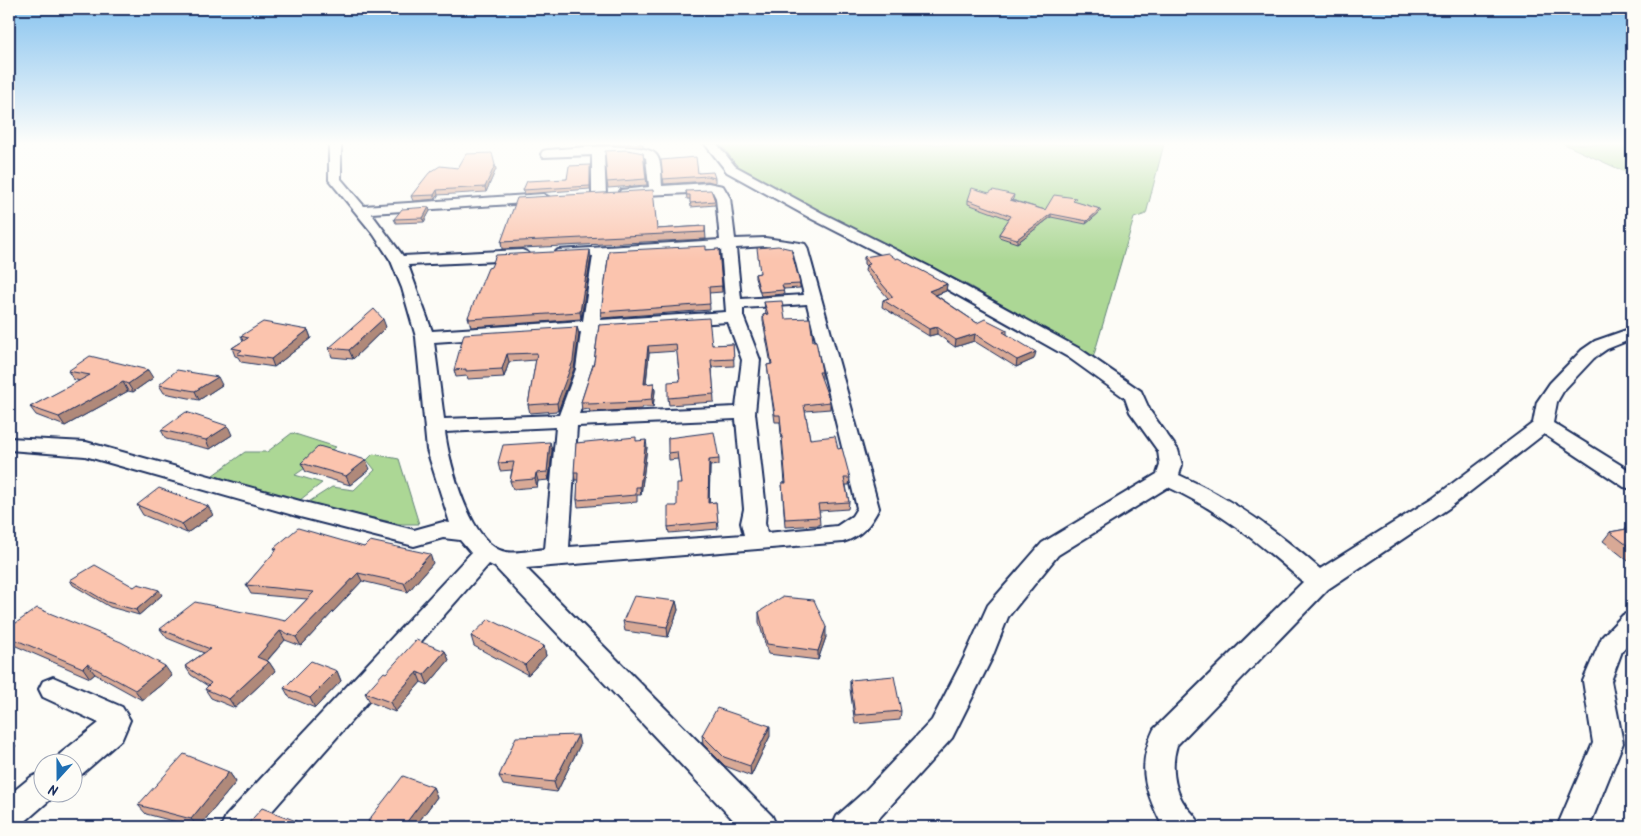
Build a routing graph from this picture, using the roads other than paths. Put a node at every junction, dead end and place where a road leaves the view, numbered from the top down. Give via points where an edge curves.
1 (337, 183) edge
2 (599, 183) edge
3 (655, 183) edge
4 (757, 183) edge
5 (656, 191) junction
6 (599, 194) junction
7 (580, 196) edge
8 (561, 197) edge
9 (360, 210) junction
10 (727, 245) junction
11 (601, 251) junction
12 (399, 261) junction
13 (813, 299) junction
14 (734, 310) junction
15 (590, 325) junction
16 (1632, 334) edge
17 (425, 337) junction
18 (745, 413) junction
19 (567, 420) junction
20 (1544, 425) junction
21 (435, 426) junction
22 (9, 444) edge
23 (1167, 478) junction
24 (1632, 482) edge
25 (757, 542) junction
26 (485, 549) junction
27 (556, 557) junction
28 (1319, 582) junction
29 (1632, 622) edge
30 (53, 689) dead end
31 (82, 755) edge
32 (32, 795) edge
33 (9, 814) edge
34 (237, 827) edge
35 (761, 827) edge
36 (848, 827) edge
37 (1185, 827) edge
38 (1573, 827) edge

1 - 9 street
2 - 6 street
3 - 5 street
4 - 23 street via 1074,353 1134,395 1140,412 1168,450 1171,466
5 - 6 street
5 - 10 street via 718,189 722,198
6 - 7 street
8 - 9 street
9 - 12 street
10 - 11 street
10 - 13 street via 765,242 800,247
10 - 14 street
11 - 12 street
11 - 15 street
12 - 17 street
13 - 14 street
13 - 25 street via 868,508 861,521 843,534
14 - 15 street
14 - 18 street via 751,360
15 - 17 street
15 - 19 street via 585,369
16 - 20 street via 1600,345 1588,354 1547,402
17 - 21 street
18 - 19 street
18 - 25 street
19 - 21 street
19 - 27 street
20 - 24 street
20 - 28 street via 1441,503
21 - 26 street via 437,450 458,517
22 - 26 street via 86,449 414,538 443,530
23 - 28 street via 1195,489 1248,522
23 - 36 street via 1050,549 997,612 942,730
25 - 27 street
26 - 27 street
26 - 34 street
26 - 35 street
28 - 37 street via 1164,738 1158,758 1160,784 1174,816
29 - 38 street via 1611,645 1597,681 1608,743
30 - 31 street via 116,720 112,730
32 - 33 street

